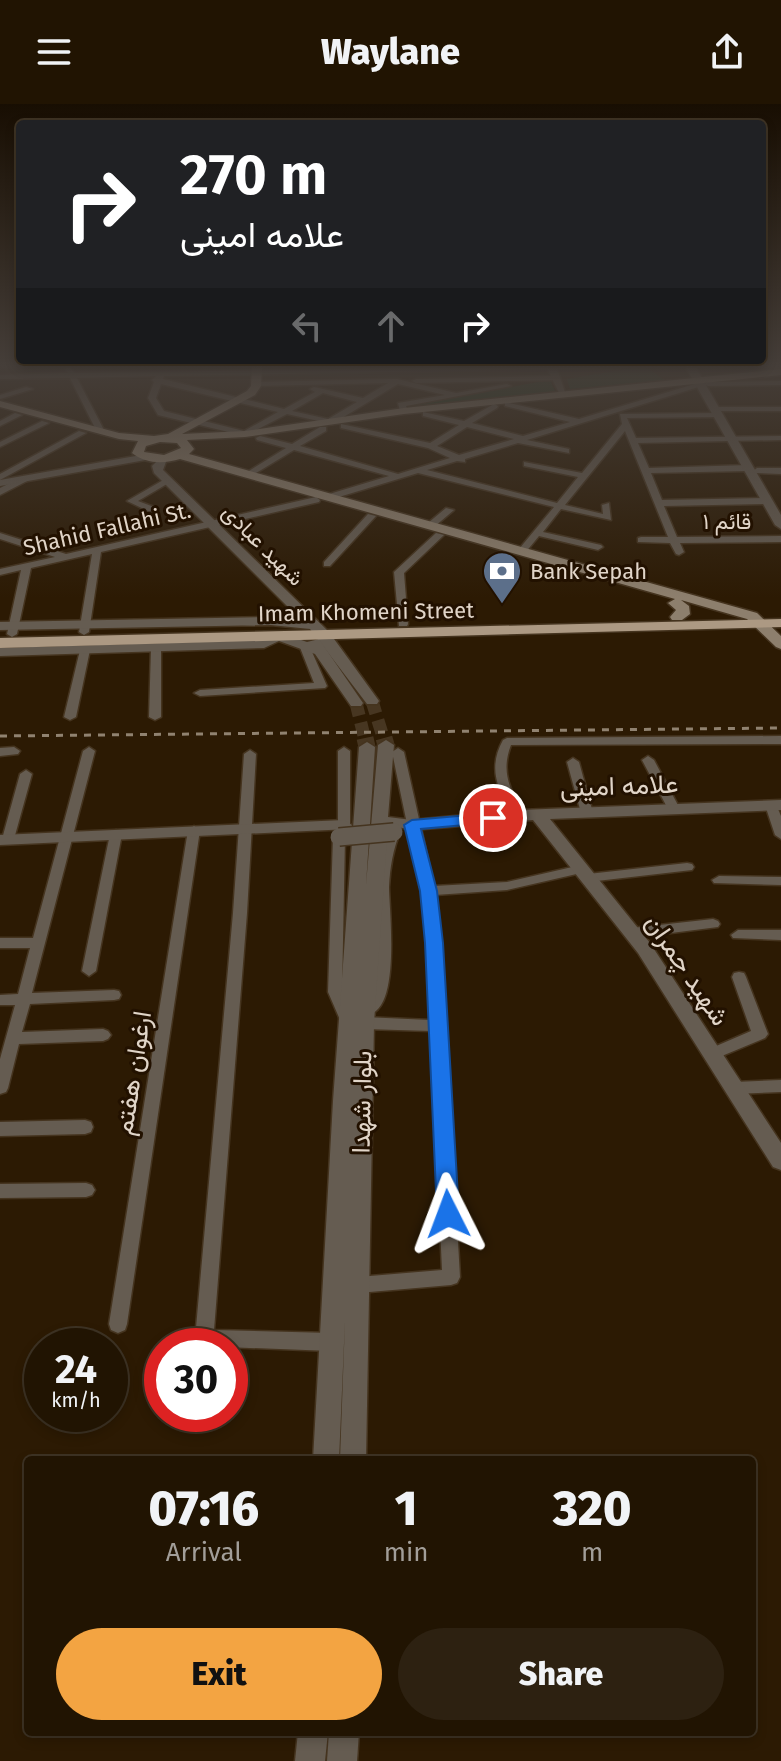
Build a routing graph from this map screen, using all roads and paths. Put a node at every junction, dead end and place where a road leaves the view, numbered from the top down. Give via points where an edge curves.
1 (64, 443) edge
2 (112, 443) edge
3 (142, 443) edge
4 (186, 443) edge
5 (202, 443) edge
6 (280, 443) edge
7 (299, 443) edge
8 (419, 443) edge
9 (435, 443) edge
10 (504, 443) edge
11 (535, 443) edge
12 (606, 443) edge
13 (634, 443) edge
14 (738, 443) edge
15 (431, 446) junction
16 (293, 447) junction
17 (566, 451) dead end
18 (141, 453) junction
19 (174, 456) junction
20 (460, 457) junction
21 (527, 464) dead end
22 (753, 469) junction
23 (416, 470) junction
24 (645, 471) junction
25 (781, 471) edge
26 (48, 472) junction
27 (248, 474) junction
28 (397, 476) junction
29 (445, 476) junction
30 (584, 476) junction
31 (0, 479) edge
32 (24, 479) junction
33 (168, 481) junction
34 (0, 492) edge
35 (322, 498) junction
36 (767, 501) junction
37 (659, 503) junction
38 (606, 505) dead end
39 (560, 506) junction
40 (151, 509) dead end
41 (449, 510) dead end
42 (781, 513) edge
43 (371, 516) junction
44 (213, 523) junction
45 (781, 525) edge
46 (435, 530) junction
47 (537, 533) junction
48 (0, 536) edge
49 (674, 539) junction
50 (781, 539) edge
51 (641, 540) dead end
52 (598, 547) dead end
53 (97, 550) junction
54 (522, 551) junction
55 (679, 552) dead end
56 (67, 557) junction
57 (327, 564) dead end
58 (27, 566) junction
59 (0, 572) edge
60 (676, 610) junction
61 (781, 615) edge
62 (719, 616) junction
63 (756, 620) junction
64 (781, 623) edge
65 (403, 624) junction
66 (572, 624) junction
67 (525, 625) junction
68 (736, 625) junction
69 (85, 628) junction
70 (5, 632) edge
71 (312, 634) junction
72 (350, 634) junction
73 (278, 636) junction
74 (781, 644) edge
75 (156, 648) junction
76 (85, 650) junction
77 (328, 650) junction
78 (0, 652) edge
79 (200, 693) dead end
80 (372, 701) tunnel mouth
81 (356, 703) tunnel mouth
82 (70, 717) dead end
83 (155, 717) dead end
84 (781, 740) edge
85 (383, 748) joint
86 (89, 751) dead end
87 (344, 751) dead end
88 (250, 754) dead end
89 (648, 760) dead end
90 (573, 762) dead end
91 (26, 774) dead end
92 (776, 805) edge
93 (674, 809) junction
94 (587, 813) junction
95 (528, 815) junction
96 (412, 825) junction
97 (392, 827) junction
98 (244, 829) junction
99 (194, 830) junction
100 (342, 831) junction
101 (116, 834) junction
102 (781, 835) edge
103 (64, 836) junction
104 (4, 840) edge
105 (687, 867) dead end
106 (584, 873) junction
107 (719, 880) dead end
108 (781, 881) edge
109 (428, 891) junction
110 (713, 924) dead end
111 (632, 933) junction
112 (738, 935) dead end
113 (781, 935) edge
114 (0, 943) edge
115 (37, 943) junction
116 (89, 971) dead end
117 (739, 977) dead end
118 (114, 995) dead end
119 (23, 999) junction
120 (0, 1000) edge
121 (359, 1018) junction
122 (438, 1026) junction
123 (103, 1035) dead end
124 (13, 1038) junction
125 (712, 1054) junction
126 (3, 1066) edge
127 (781, 1086) edge
128 (0, 1088) edge
129 (734, 1088) junction
130 (85, 1127) dead end
131 (0, 1129) edge
132 (781, 1161) edge
133 (86, 1190) dead end
134 (0, 1191) edge
135 (358, 1285) junction
136 (118, 1324) dead end
137 (331, 1342) junction
138 (326, 1456) edge
139 (353, 1456) edge
140 (313, 1736) edge
141 (344, 1736) edge
142 (310, 1761) edge
143 (342, 1761) edge

1 - 31 street
2 - 18 main road
3 - 18 main road
4 - 19 main road
5 - 19 main road
6 - 16 street
7 - 16 street
8 - 15 street
9 - 15 street
10 - 20 street, Shahid Fallahi St.
11 - 17 street
12 - 30 street
13 - 24 street
14 - 22 street
15 - 20 street
16 - 27 street
16 - 28 street
18 - 19 main road
18 - 26 street
19 - 27 main road
19 - 33 street via 157,466
19 - 35 main road
20 - 23 street, Shahid Fallahi St.
20 - 29 street
21 - 30 street
22 - 24 street
22 - 25 street
22 - 36 street
22 - 42 street
23 - 28 street, Shahid Fallahi St.
23 - 29 street
24 - 37 street
26 - 31 street
26 - 32 street
27 - 35 main road
28 - 35 street, Shahid Fallahi St.
29 - 39 street
30 - 39 street
31 - 32 street
32 - 34 street
33 - 40 street via 131,501
33 - 44 street, شهید عبادی
35 - 43 main road
35 - 44 street, Shahid Fallahi St.
35 - 46 main road
36 - 37 street
36 - 45 street
37 - 49 street
38 - 39 street via 608,518
39 - 47 street
41 - 46 street
43 - 46 main road
43 - 57 street
44 - 53 street, Shahid Fallahi St.
44 - 71 street, شهید عبادی
46 - 54 main road
46 - 60 main road
46 - 65 street via 399,572
47 - 52 street
47 - 54 street
48 - 56 street
49 - 50 street, قائم ۱
49 - 51 street, قائم ۱
49 - 55 street
53 - 56 street, Shahid Fallahi St.
53 - 69 street
54 - 63 main road
56 - 58 street, Shahid Fallahi St.
58 - 59 street, Shahid Fallahi St.
58 - 70 street
60 - 62 main road, Imam Khomeni Street
60 - 66 main road, Imam Khomeni Street
61 - 63 main road, Imam Khomeni Street
62 - 63 main road, Imam Khomeni Street
62 - 68 main road
63 - 64 main road, Imam Khomeni Street
63 - 68 main road, Imam Khomeni Street
63 - 74 main road
65 - 67 main road, Imam Khomeni Street
65 - 71 main road, Imam Khomeni Street
66 - 67 main road, Imam Khomeni Street
66 - 68 main road, Imam Khomeni Street
67 - 72 main road, Imam Khomeni Street
69 - 70 main road, Imam Khomeni Street
69 - 71 main road, Imam Khomeni Street
70 - 73 main road, Imam Khomeni Street
71 - 72 main road, Imam Khomeni Street
71 - 73 main road, Imam Khomeni Street
71 - 77 street
71 - 79 street via 321,686
72 - 77 street
73 - 75 street via 264,644
75 - 76 street
75 - 83 street
76 - 78 street
76 - 82 street
77 - 80 street
77 - 81 street
84 - 95 street via 507,742 497,763 504,790
85 - 96 street
85 - 121 street, بلوار شهدا
86 - 103 street
87 - 100 street
88 - 98 street
89 - 93 street
90 - 94 street
91 - 104 street
92 - 93 street, علامه امینی
92 - 102 street
93 - 94 street, علامه امینی
94 - 95 street, علامه امینی
95 - 96 street, علامه امینی
95 - 106 street, شهید چمران
96 - 97 street, علامه امینی
96 - 109 street
97 - 100 street, علامه امینی, bridge
97 - 121 street via 383,898 381,993
98 - 99 street, علامه امینی
98 - 100 street, علامه امینی via 269,837
98 - 137 street via 204,1339
99 - 101 street, علامه امینی
99 - 136 street, ارغوان هفتم
100 - 121 street via 335,992
101 - 103 street, علامه امینی
101 - 116 street
103 - 104 street, علامه امینی
103 - 115 street
105 - 106 street
106 - 109 street via 507,886
106 - 111 street, شهید چمران
107 - 108 street
109 - 122 street
110 - 111 street
111 - 125 street, شهید چمران
112 - 113 street
114 - 115 street
115 - 119 street
117 - 125 street via 760,1034
118 - 119 street
119 - 120 street
119 - 124 street
121 - 122 street
121 - 135 street, بلوار شهدا
121 - 137 street, بلوار شهدا
122 - 135 street via 451,1277
123 - 124 street
124 - 126 street
125 - 129 street, شهید چمران
126 - 128 street
127 - 129 street
129 - 132 street, شهید چمران
130 - 131 street
133 - 134 street
135 - 139 street, بلوار شهدا
137 - 138 street, بلوار شهدا
140 - 142 street
141 - 143 street

